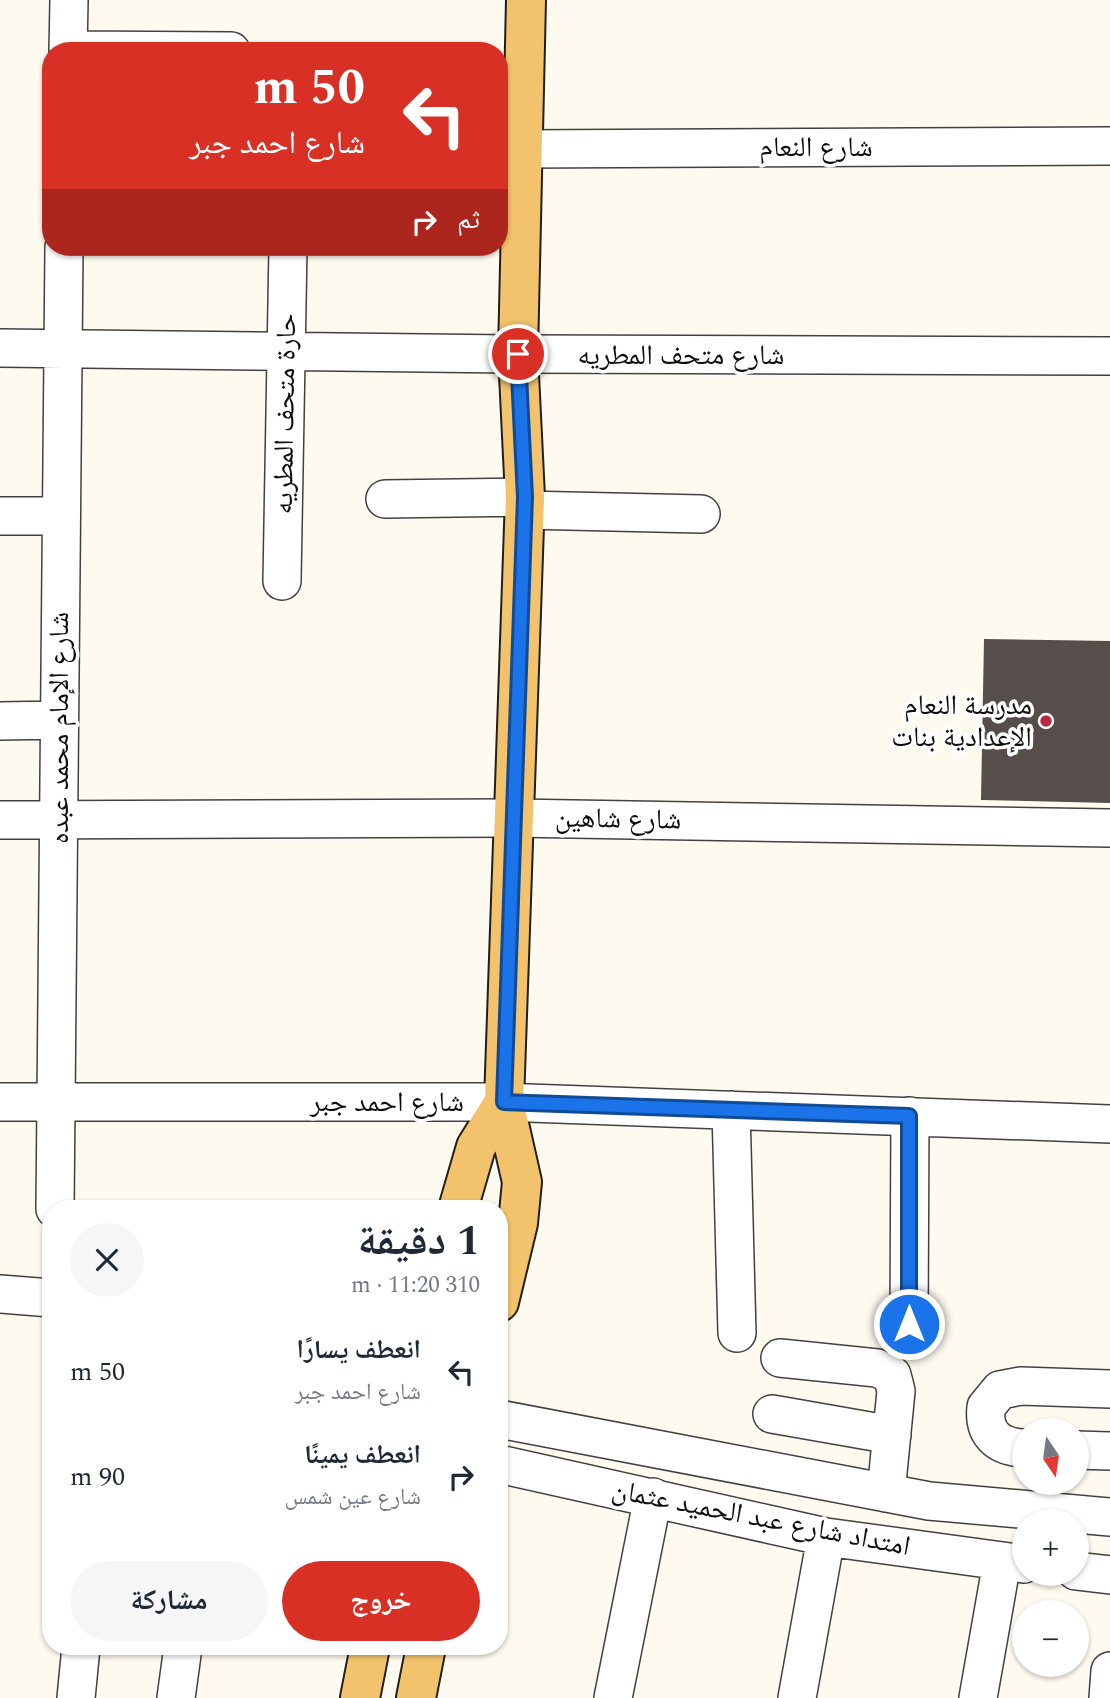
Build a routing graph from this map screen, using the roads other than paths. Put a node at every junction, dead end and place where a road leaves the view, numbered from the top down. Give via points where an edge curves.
1 (69, 0) edge
2 (526, 0) edge
3 (68, 42) edge
4 (1110, 146) edge
5 (522, 149) junction
6 (64, 256) edge
7 (288, 256) edge
8 (0, 348) edge
9 (62, 348) junction
10 (286, 349) junction
11 (518, 354) junction
12 (1110, 356) edge
13 (385, 499) dead end
14 (524, 504) junction
15 (701, 514) dead end
16 (0, 516) edge
17 (60, 516) junction
18 (282, 581) dead end
19 (58, 720) junction
20 (0, 721) edge
21 (514, 818) junction
22 (0, 820) edge
23 (58, 820) junction
24 (1110, 828) edge
25 (0, 1102) edge
26 (504, 1102) junction
27 (57, 1103) junction
28 (731, 1110) junction
29 (909, 1116) junction
30 (1110, 1124) edge
31 (55, 1200) edge
32 (461, 1200) edge
33 (508, 1265) edge
34 (0, 1294) edge
35 (42, 1297) edge
36 (909, 1324) dead end
37 (737, 1333) dead end
38 (780, 1358) dead end
39 (1110, 1389) edge
40 (772, 1414) dead end
41 (508, 1421) edge
42 (892, 1435) junction
43 (1012, 1446) edge
44 (1089, 1450) edge
45 (1110, 1451) edge
46 (508, 1466) edge
47 (886, 1493) junction
48 (653, 1497) junction
49 (1110, 1517) edge
50 (826, 1537) junction
51 (1012, 1563) edge
52 (1012, 1567) edge
53 (1089, 1573) edge
54 (1110, 1575) edge
55 (80, 1655) edge
56 (182, 1655) edge
57 (368, 1655) edge
58 (424, 1655) edge
59 (1110, 1671) edge
60 (76, 1698) edge
61 (176, 1698) edge
62 (360, 1698) edge
63 (416, 1698) edge
64 (613, 1698) edge
65 (797, 1698) edge
66 (978, 1698) edge
67 (1108, 1698) edge

1 - 3 street
2 - 5 main road
4 - 5 street, شارع النعام
5 - 11 main road
6 - 9 street, شارع الإمام محمد عبده
7 - 10 street, حارة متحف المطريه
8 - 9 street, شارع متحف المطريه
9 - 10 street, شارع متحف المطريه
9 - 17 street, شارع الإمام محمد عبده
10 - 11 street, شارع متحف المطريه
10 - 18 street, حارة متحف المطريه
11 - 12 street, شارع متحف المطريه
11 - 14 main road
13 - 14 street
14 - 15 street
14 - 21 main road
16 - 17 street
17 - 19 street, شارع الإمام محمد عبده
19 - 20 street
19 - 23 street, شارع الإمام محمد عبده
21 - 23 street, شارع شاهين
21 - 24 street, شارع شاهين
21 - 26 main road
22 - 23 street, شارع شاهين
23 - 27 street, شارع الإمام محمد عبده
25 - 27 street, شارع احمد جبر
26 - 27 street, شارع احمد جبر
26 - 28 street, شارع احمد جبر
26 - 32 main road via 476,1147
26 - 33 main road via 522,1182
27 - 31 street, شارع الإمام محمد عبده
28 - 29 street, شارع احمد جبر
28 - 37 street
29 - 30 street, شارع احمد جبر
29 - 36 street
34 - 35 street
38 - 42 street via 885,1370 896,1383
39 - 43 street via 1021,1385 1000,1390 986,1407 987,1429 1002,1444
40 - 42 street
41 - 47 street
42 - 47 street
44 - 45 street
46 - 48 street, امتداد شارع عبد الحميد عثمان
47 - 49 street via 929,1502
48 - 50 street, امتداد شارع عبد الحميد عثمان
48 - 64 street
50 - 51 street, امتداد شارع عبد الحميد عثمان
50 - 65 street
52 - 66 street
53 - 54 street
55 - 60 street
56 - 61 street
57 - 62 main road
58 - 63 main road
59 - 67 street

